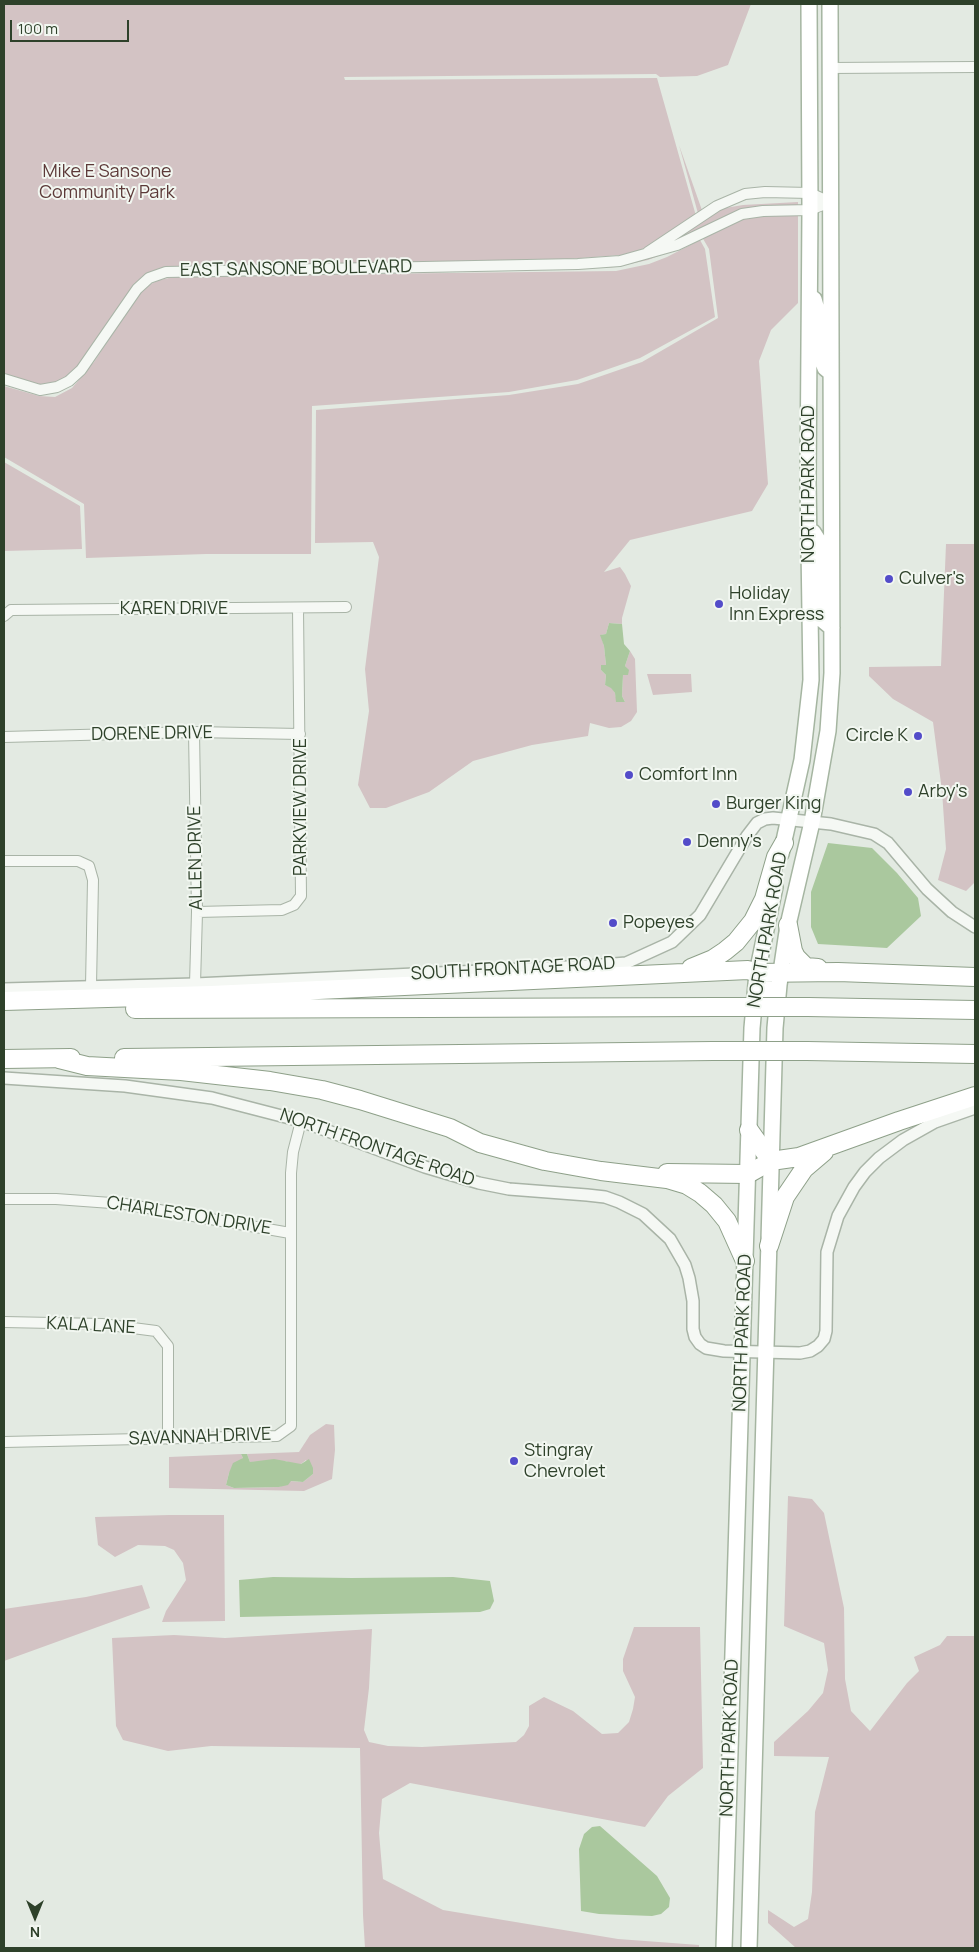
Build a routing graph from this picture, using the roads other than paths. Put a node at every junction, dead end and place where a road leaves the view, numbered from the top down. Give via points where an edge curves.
1 (809, 4) edge
2 (830, 4) edge
3 (975, 67) edge
4 (830, 68) junction
5 (762, 192) junction
6 (810, 193) junction
7 (830, 202) junction
8 (716, 207) junction
9 (810, 210) junction
10 (763, 211) junction
11 (726, 221) junction
12 (643, 256) junction
13 (809, 283) junction
14 (831, 373) junction
15 (4, 379) edge
16 (809, 524) junction
17 (346, 607) dead end
18 (298, 608) junction
19 (4, 616) edge
20 (832, 628) junction
21 (194, 732) junction
22 (300, 734) junction
23 (4, 737) edge
24 (790, 819) junction
25 (812, 822) junction
26 (784, 843) junction
27 (4, 861) edge
28 (197, 912) junction
29 (788, 925) junction
30 (975, 927) edge
31 (781, 972) junction
32 (838, 972) junction
33 (675, 973) junction
34 (757, 973) junction
35 (975, 977) edge
36 (195, 984) junction
37 (91, 986) junction
38 (4, 988) edge
39 (4, 1001) edge
40 (777, 1004) junction
41 (4, 1009) edge
42 (975, 1010) edge
43 (975, 1054) edge
44 (4, 1059) edge
45 (59, 1059) junction
46 (4, 1078) edge
47 (975, 1096) edge
48 (975, 1108) edge
49 (301, 1121) junction
50 (749, 1130) junction
51 (459, 1132) junction
52 (836, 1144) junction
53 (770, 1161) junction
54 (748, 1174) junction
55 (4, 1199) edge
56 (290, 1233) junction
57 (769, 1246) junction
58 (745, 1261) junction
59 (4, 1322) edge
60 (743, 1351) junction
61 (766, 1352) junction
62 (168, 1440) junction
63 (4, 1442) edge
64 (724, 1948) edge
65 (749, 1948) edge

1 - 6 main road, NORTH PARK ROAD
2 - 4 main road, NORTH PARK ROAD
3 - 4 street
4 - 7 main road, NORTH PARK ROAD
5 - 6 street, EAST SANSONE BOULEVARD
5 - 8 street, EAST SANSONE BOULEVARD via 735,197
5 - 10 street
6 - 7 street, EAST SANSONE BOULEVARD
6 - 9 main road, NORTH PARK ROAD
7 - 9 street, EAST SANSONE BOULEVARD
7 - 14 main road, NORTH PARK ROAD
8 - 11 street
8 - 12 street, EAST SANSONE BOULEVARD
9 - 10 street, EAST SANSONE BOULEVARD
9 - 13 main road, NORTH PARK ROAD
10 - 11 street, EAST SANSONE BOULEVARD via 742,214
11 - 12 street, EAST SANSONE BOULEVARD via 677,246
12 - 15 street, EAST SANSONE BOULEVARD via 620,262 578,264 166,272 149,278 137,289 69,381 52,389 40,390
13 - 14 main road via 820,320 820,355 825,368
13 - 16 main road, NORTH PARK ROAD
14 - 20 main road, NORTH PARK ROAD
16 - 20 main road via 821,554 821,619
16 - 24 main road, NORTH PARK ROAD via 810,680 802,758
17 - 18 street, KAREN DRIVE
18 - 19 street, KAREN DRIVE via 11,610
18 - 22 street, PARKVIEW DRIVE
20 - 25 main road, NORTH PARK ROAD via 828,731
21 - 22 street, DORENE DRIVE
21 - 23 street, DORENE DRIVE
21 - 28 street, ALLEN DRIVE
22 - 28 street, PARKVIEW DRIVE via 301,896 294,905 282,910
24 - 25 street, SOUTH FRONTAGE ROAD
24 - 26 main road, NORTH PARK ROAD
24 - 36 street, SOUTH FRONTAGE ROAD via 773,818 757,823 700,915 672,942 626,963
25 - 29 main road, NORTH PARK ROAD
25 - 30 street, SOUTH FRONTAGE ROAD via 874,834 888,843 927,889 952,912
26 - 33 highway via 776,857 764,899 744,934 713,959
26 - 34 main road, NORTH PARK ROAD
27 - 37 street via 78,861 89,866 94,880
28 - 36 street, ALLEN DRIVE
29 - 31 main road, NORTH PARK ROAD
29 - 32 highway via 793,951 800,962 806,967
31 - 32 highway
31 - 34 highway
31 - 40 main road, NORTH PARK ROAD
32 - 35 highway
33 - 34 highway via 748,970
33 - 39 highway
34 - 40 highway
34 - 50 main road, NORTH PARK ROAD
36 - 37 street, SOUTH FRONTAGE ROAD
37 - 38 street, SOUTH FRONTAGE ROAD
40 - 53 main road, NORTH PARK ROAD
41 - 42 highway, bridge via 808,1007
43 - 45 highway, bridge via 713,1051
44 - 45 highway
45 - 51 highway via 87,1066 270,1081 322,1090
46 - 49 street, NORTH FRONTAGE ROAD via 172,1091
47 - 52 highway
48 - 61 street, NORTH FRONTAGE ROAD via 918,1131 890,1149 865,1172 844,1202 832,1233 827,1258 824,1339 810,1351
49 - 56 street, CHARLESTON DRIVE via 292,1159
49 - 60 street, NORTH FRONTAGE ROAD via 472,1182 509,1189 605,1197 633,1208 662,1230 681,1258 691,1290 693,1329 700,1344 713,1350
50 - 53 highway
50 - 54 main road, NORTH PARK ROAD
51 - 54 highway via 544,1156 608,1168 678,1174
51 - 58 highway via 480,1143 545,1161 667,1179 686,1185 700,1193 727,1221
52 - 53 highway via 799,1157
52 - 57 highway via 794,1182 780,1209
53 - 54 highway
53 - 57 main road, NORTH PARK ROAD
54 - 58 main road, NORTH PARK ROAD
55 - 56 street, CHARLESTON DRIVE via 125,1204
56 - 62 street, SAVANNAH DRIVE via 291,1426 277,1436
57 - 61 main road, NORTH PARK ROAD
58 - 60 main road, NORTH PARK ROAD
59 - 62 street, KALA LANE via 102,1324 156,1331 168,1346
60 - 61 street, NORTH FRONTAGE ROAD
60 - 64 main road, NORTH PARK ROAD
61 - 65 main road, NORTH PARK ROAD
62 - 63 street, SAVANNAH DRIVE

